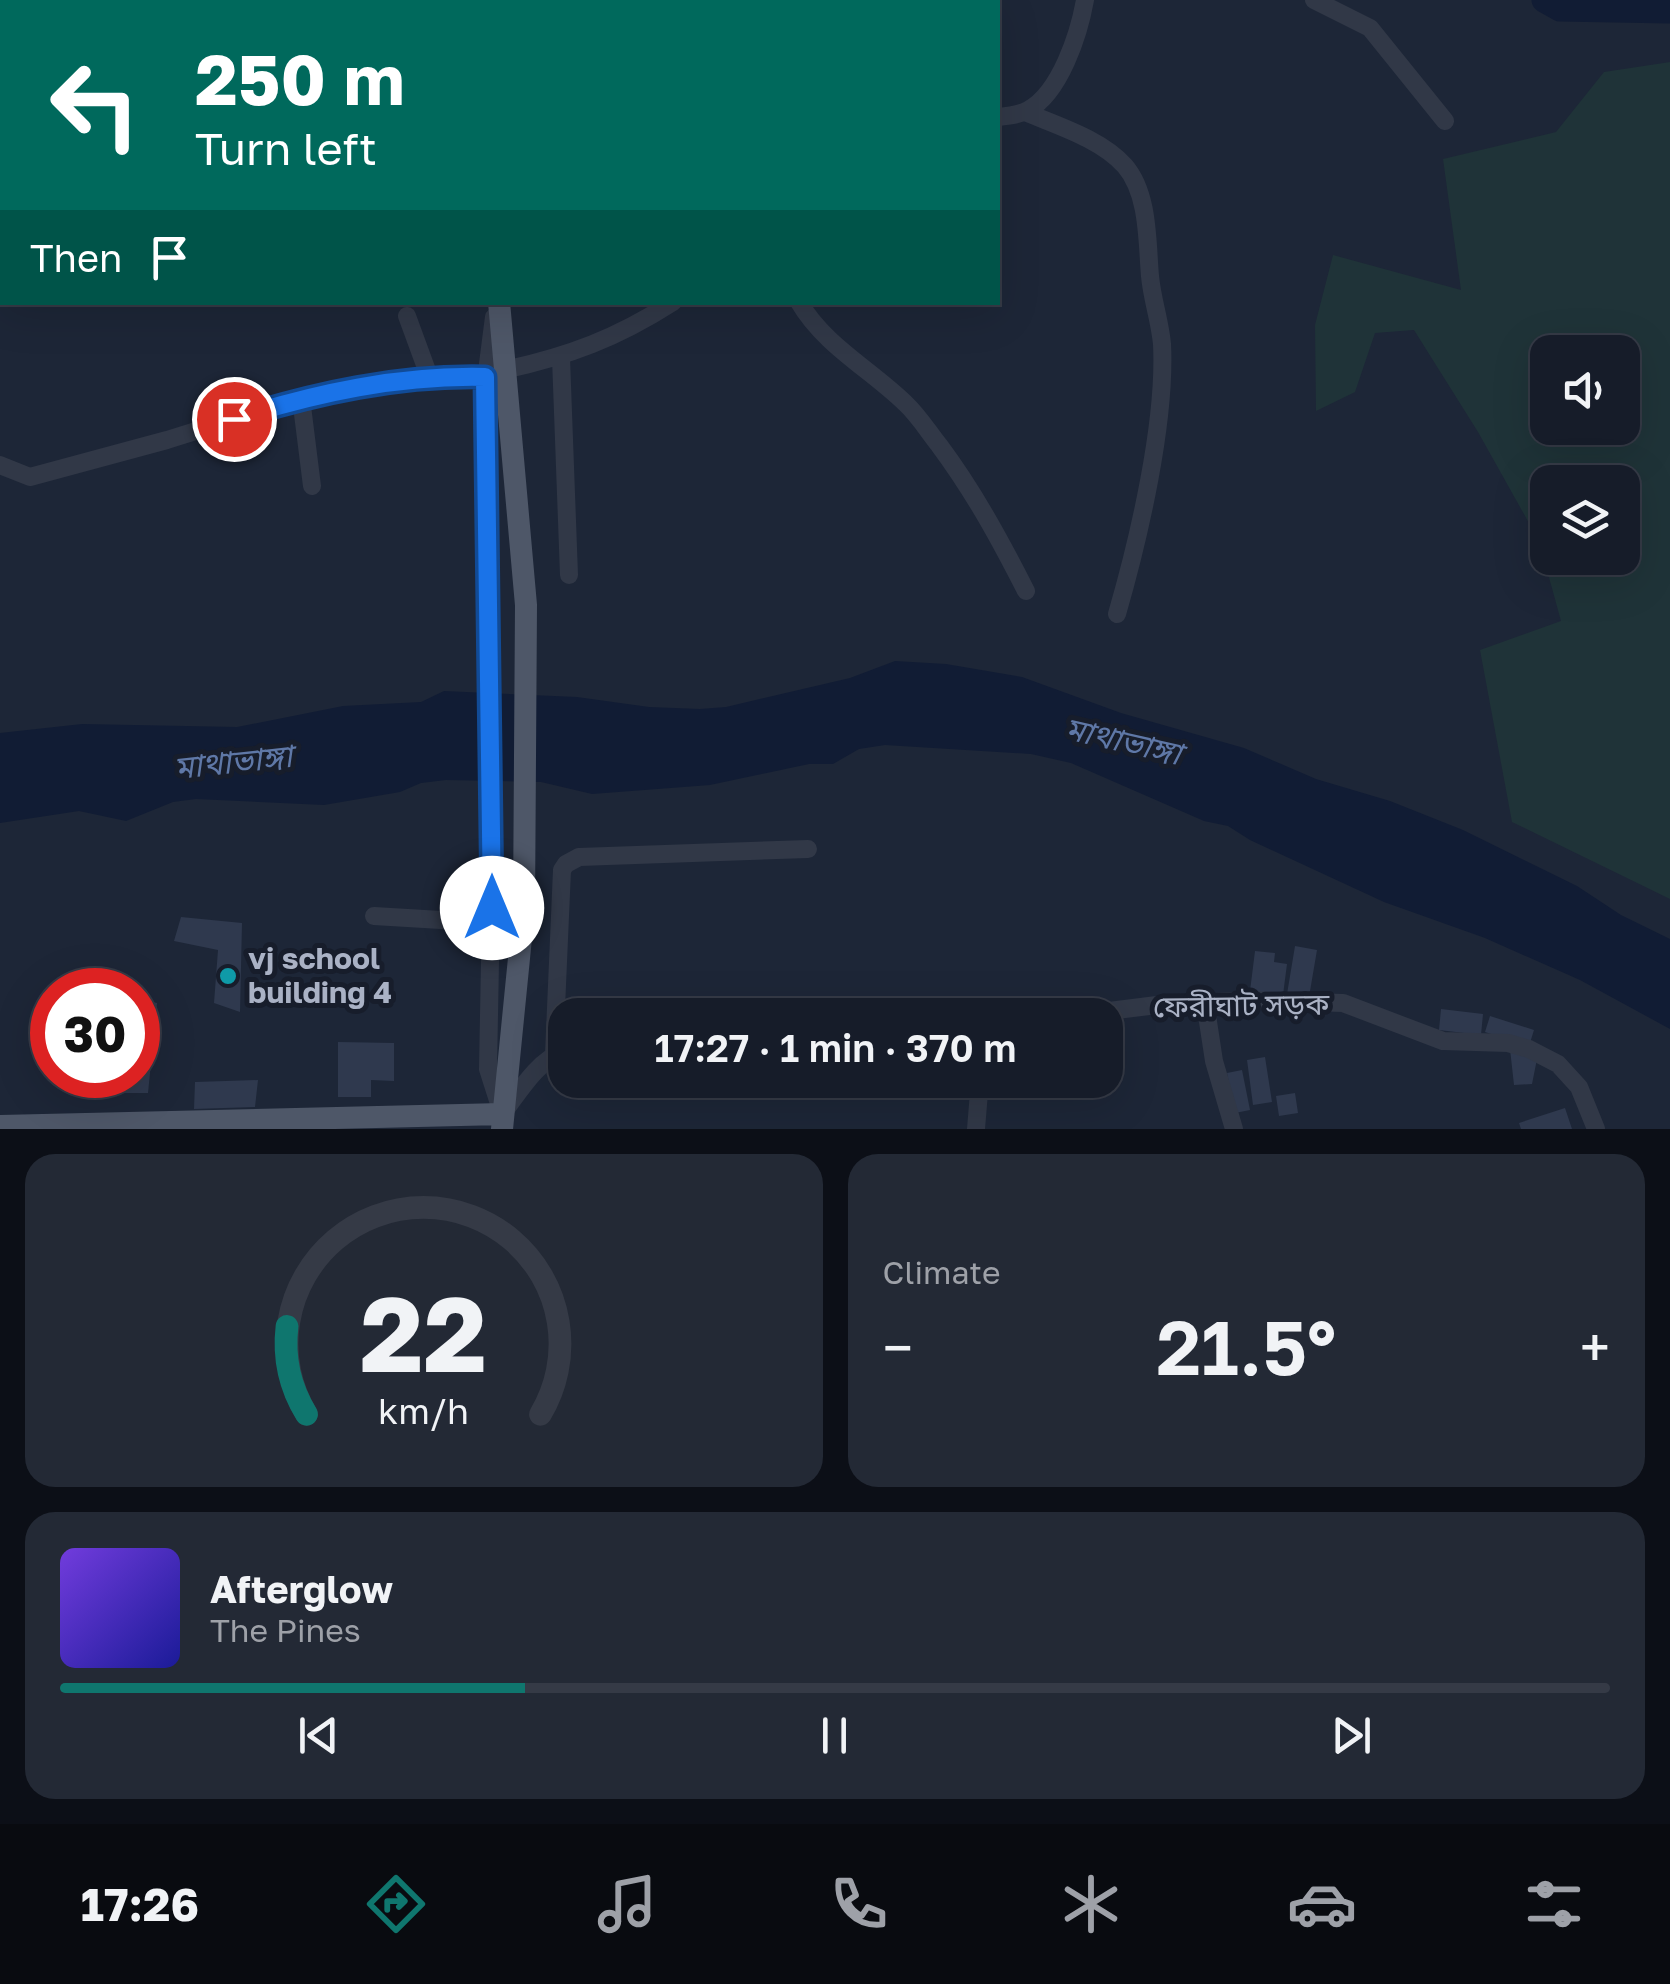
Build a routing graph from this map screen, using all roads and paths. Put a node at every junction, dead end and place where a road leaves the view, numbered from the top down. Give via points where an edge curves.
1 (1085, 0) edge
2 (1314, 0) edge
3 (1025, 112) junction
4 (1000, 118) edge
5 (1445, 121) dead end
6 (498, 305) edge
7 (669, 305) edge
8 (801, 305) edge
9 (407, 316) dead end
10 (561, 358) junction
11 (495, 373) junction
12 (429, 376) junction
13 (301, 398) junction
14 (0, 465) edge
15 (312, 486) dead end
16 (569, 575) dead end
17 (1026, 591) dead end
18 (1116, 614) dead end
19 (808, 849) dead end
20 (374, 916) dead end
21 (491, 916) junction
22 (561, 998) edge
23 (1206, 1002) junction
24 (1123, 1010) edge
25 (548, 1066) edge
26 (979, 1098) edge
27 (502, 1121) edge
28 (0, 1126) edge
29 (96, 1126) edge
30 (976, 1129) edge
31 (1234, 1129) edge
32 (1596, 1129) edge

1 - 3 street via 1067,58 1043,100
2 - 5 street via 1370,28
3 - 4 street
3 - 18 street via 1113,155 1136,184 1144,216 1162,371 1132,562
6 - 11 main road
7 - 10 street
8 - 17 street via 928,430 972,490
9 - 12 street
10 - 11 street
10 - 16 street
11 - 12 street
11 - 21 street
11 - 27 main road via 526,605 524,908
12 - 13 street
13 - 14 street via 30,477
13 - 15 street
19 - 22 street via 578,857 566,864
20 - 21 street
21 - 27 street via 488,1069
23 - 24 street, ফেরীঘাট সড়ক
23 - 31 street via 1214,1062
23 - 32 street, ফেরীঘাট সড়ক via 1343,1003 1443,1041 1529,1049 1558,1064 1580,1087
25 - 27 street
26 - 30 street
27 - 29 main road
28 - 29 main road

